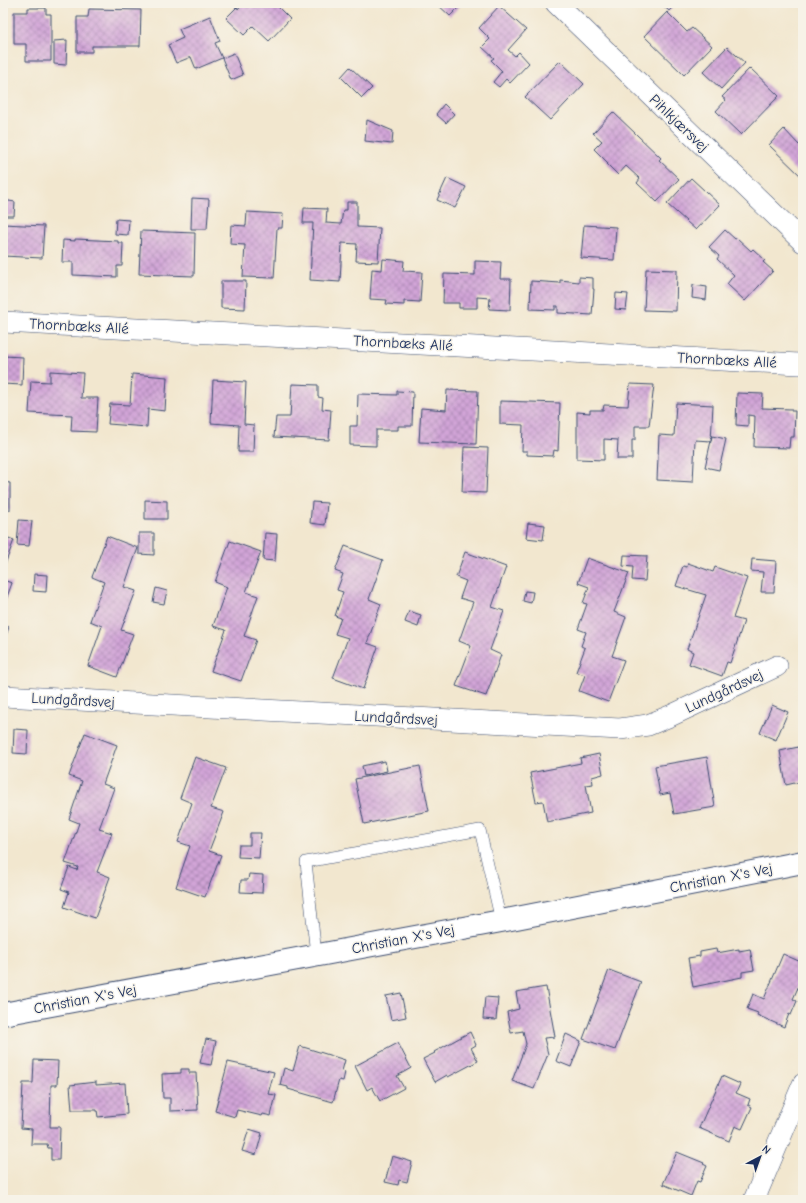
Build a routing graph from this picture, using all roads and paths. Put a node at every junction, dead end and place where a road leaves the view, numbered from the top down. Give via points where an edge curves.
1 (556, 3) edge
2 (803, 242) edge
3 (3, 322) edge
4 (803, 363) edge
5 (777, 666) dead end
6 (3, 696) edge
7 (803, 862) edge
8 (501, 921) junction
9 (316, 955) junction
10 (3, 1014) edge
11 (803, 1084) edge
12 (754, 1200) edge

1 - 2 street, Pihlkjærsvej
3 - 4 street, Thornbæks Allé
5 - 6 street, Lundgårdsvej via 648,725 620,729
7 - 8 street, Christian X's Vej
8 - 9 street, Christian X's Vej
8 - 9 lane via 480,830 306,862
9 - 10 street, Christian X's Vej
11 - 12 street

